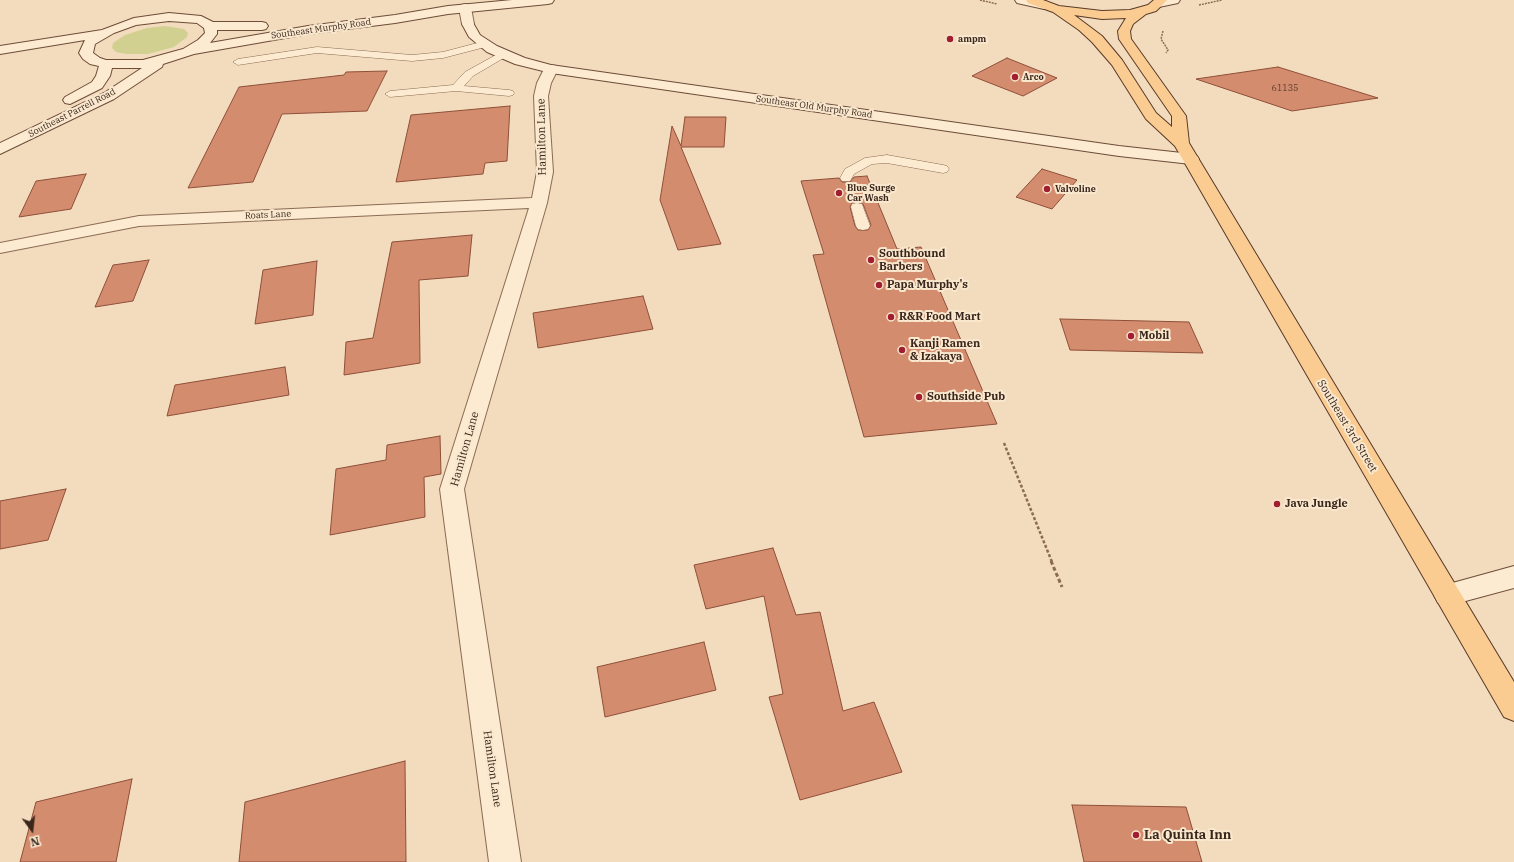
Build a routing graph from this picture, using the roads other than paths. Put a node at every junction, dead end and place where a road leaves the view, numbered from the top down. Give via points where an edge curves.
1 (548, 0) edge
2 (1021, 0) edge
3 (1032, 0) edge
4 (1174, 0) edge
5 (1160, 2) edge
6 (187, 5) dead end
7 (1050, 7) junction
8 (154, 8) dead end
9 (465, 8) junction
10 (448, 10) junction
11 (1142, 11) junction
12 (190, 18) junction
13 (134, 22) junction
14 (210, 26) junction
15 (105, 32) junction
16 (485, 44) junction
17 (0, 50) edge
18 (193, 50) junction
19 (503, 54) junction
20 (51, 55) dead end
21 (72, 55) dead end
22 (88, 56) junction
23 (0, 57) edge
24 (162, 60) junction
25 (238, 62) dead end
26 (106, 64) junction
27 (550, 69) junction
28 (456, 88) junction
29 (509, 93) dead end
30 (390, 94) dead end
31 (0, 137) edge
32 (1181, 143) junction
33 (0, 149) edge
34 (1191, 159) junction
35 (943, 169) dead end
36 (846, 178) dead end
37 (539, 203) junction
38 (857, 207) dead end
39 (863, 226) dead end
40 (0, 248) edge
41 (1514, 577) edge
42 (1447, 595) junction
43 (1514, 708) edge
44 (505, 862) edge

1 - 9 street, Southeast Murphy Road
2 - 7 street
3 - 7 main road
4 - 5 street
5 - 11 main road
6 - 12 street
7 - 11 main road via 1102,15
7 - 32 main road, Southeast 3rd Street via 1097,39 1117,63 1151,116
8 - 13 street
9 - 10 street, Southeast Murphy Road
9 - 16 street, Southeast Old Murphy Road via 468,24 475,37
10 - 14 street, Southeast Murphy Road via 392,12 255,26
10 - 18 street, Southeast Murphy Road via 285,33
11 - 32 main road, Southeast 3rd Street via 1128,22 1124,35 1127,44 1179,116
12 - 13 street via 161,18
12 - 14 street via 201,20
13 - 15 street
14 - 18 street via 210,37
15 - 17 street
15 - 22 street via 88,46
16 - 19 street, Southeast Old Murphy Road
16 - 25 lane via 443,55 412,58 317,50
18 - 24 street
19 - 27 street, Southeast Old Murphy Road
19 - 28 lane via 469,74
20 - 23 street
21 - 22 street
22 - 26 street
24 - 26 street via 136,64
24 - 33 street, Southeast Parrell Road via 109,96
26 - 31 street, Southeast Parrell Road via 102,78 89,90
27 - 34 street, Southeast Old Murphy Road
27 - 37 street, Hamilton Lane via 541,96 545,172
28 - 29 lane
28 - 30 lane
32 - 34 main road, Southeast 3rd Street
34 - 42 main road, Southeast 3rd Street
35 - 36 lane via 887,159 869,161 849,172
37 - 40 street, Roats Lane via 139,221
37 - 44 street, Hamilton Lane via 452,489
38 - 39 lane
41 - 42 street
42 - 43 main road, Southeast 3rd Street

